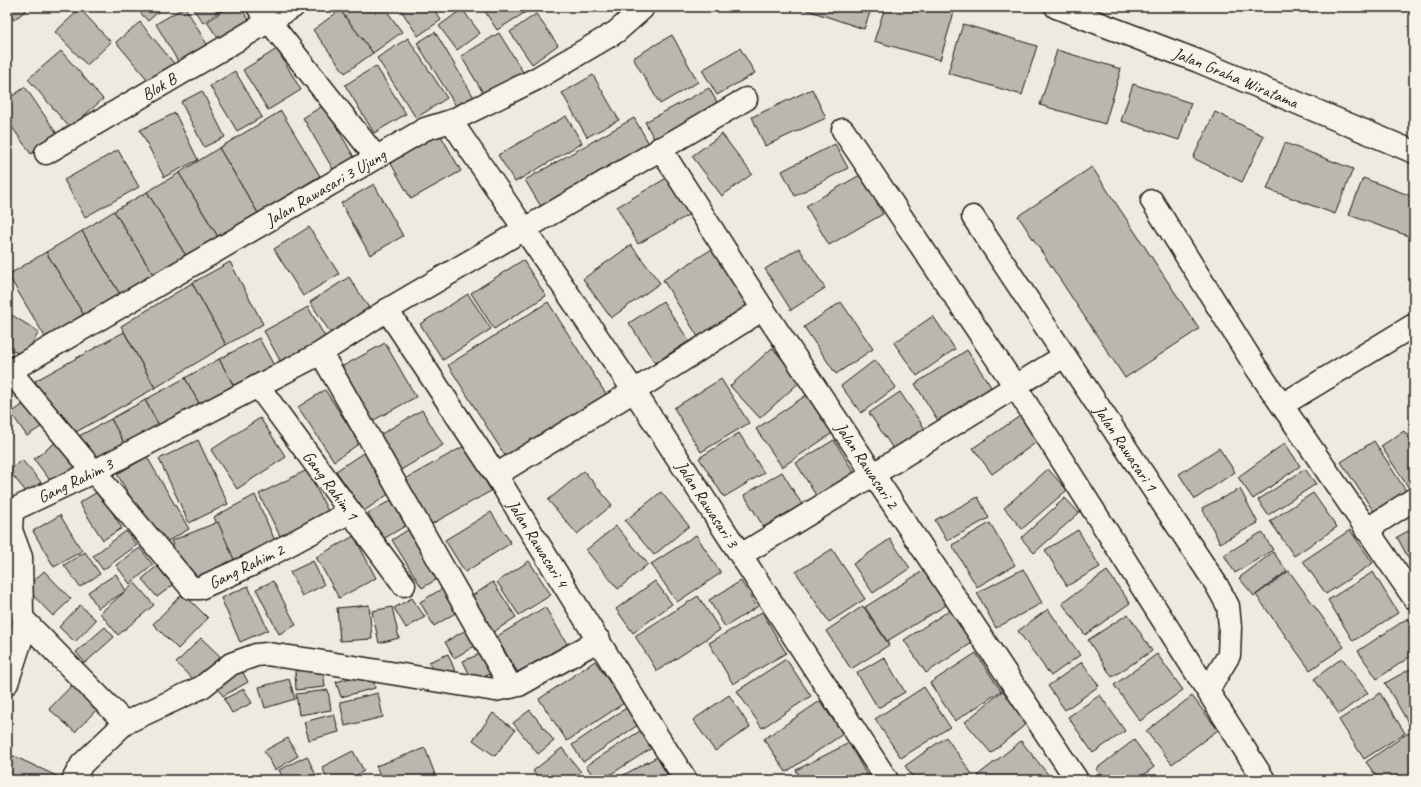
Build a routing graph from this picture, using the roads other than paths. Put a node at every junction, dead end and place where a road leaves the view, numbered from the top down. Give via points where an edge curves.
1 (293, 7) edge
2 (1056, 7) edge
3 (642, 9) dead end
4 (265, 14) edge
5 (746, 99) dead end
6 (450, 121) junction
7 (843, 130) dead end
8 (660, 148) junction
9 (1414, 152) edge
10 (46, 153) dead end
11 (376, 157) junction
12 (1152, 201) dead end
13 (973, 217) dead end
14 (525, 230) junction
15 (763, 309) junction
16 (387, 310) junction
17 (1414, 325) edge
18 (321, 353) junction
19 (1064, 356) junction
20 (258, 386) junction
21 (1015, 386) junction
22 (634, 391) junction
23 (1282, 405) junction
24 (93, 472) junction
25 (874, 474) junction
26 (496, 475) junction
27 (1414, 499) edge
28 (350, 512) junction
29 (1366, 530) junction
30 (741, 555) junction
31 (404, 585) dead end
32 (1414, 598) edge
33 (24, 620) junction
34 (599, 640) junction
35 (7, 682) edge
36 (511, 687) junction
37 (1208, 690) junction
38 (125, 723) junction
39 (73, 780) edge
40 (686, 780) edge
41 (887, 780) edge
42 (1077, 780) edge
43 (1264, 780) edge

1 - 4 street, Blok B
2 - 9 street, Jalan Graha Wiratama via 1198,61
3 - 6 street, Jalan Rawasari 3 Ujung via 616,32 536,79
4 - 10 street, Blok B
4 - 11 street
5 - 8 street, Gang Rahim 3
6 - 11 street, Jalan Rawasari 3 Ujung via 425,130
6 - 14 street, Jalan Rawasari 3
7 - 21 street
8 - 14 street, Gang Rahim 3
8 - 15 street, Jalan Rawasari 2
11 - 24 street, Jalan Rawasari 3 Ujung via 10,371
12 - 23 street
13 - 19 street, Jalan Rawasari 1
14 - 16 street, Gang Rahim 3
14 - 22 street, Jalan Rawasari 3
15 - 22 street
15 - 25 street, Jalan Rawasari 2
16 - 18 street, Gang Rahim 3
16 - 26 street, Jalan Rawasari 4
17 - 23 street
18 - 20 street, Gang Rahim 3
18 - 36 street
19 - 21 street
19 - 37 street, Jalan Rawasari 1 via 1216,584 1228,606 1229,655
20 - 24 street, Gang Rahim 3
20 - 28 street, Gang Rahim 1
21 - 25 street
21 - 37 street
22 - 26 street
22 - 30 street, Jalan Rawasari 3
23 - 29 street
24 - 28 street, Gang Rahim 2 via 191,588 195,589 252,565
24 - 33 street, Gang Rahim 3 via 17,508 12,513 11,530 21,557
25 - 30 street
25 - 42 street, Jalan Rawasari 2
26 - 34 street, Jalan Rawasari 4
27 - 29 street
28 - 31 street, Gang Rahim 1
29 - 32 street
30 - 41 street, Jalan Rawasari 3
33 - 35 street via 21,640
33 - 38 street
34 - 36 street via 530,680
34 - 40 street, Jalan Rawasari 4
36 - 38 street via 482,690 266,654 231,664 202,687
37 - 43 street
38 - 39 street via 82,764

